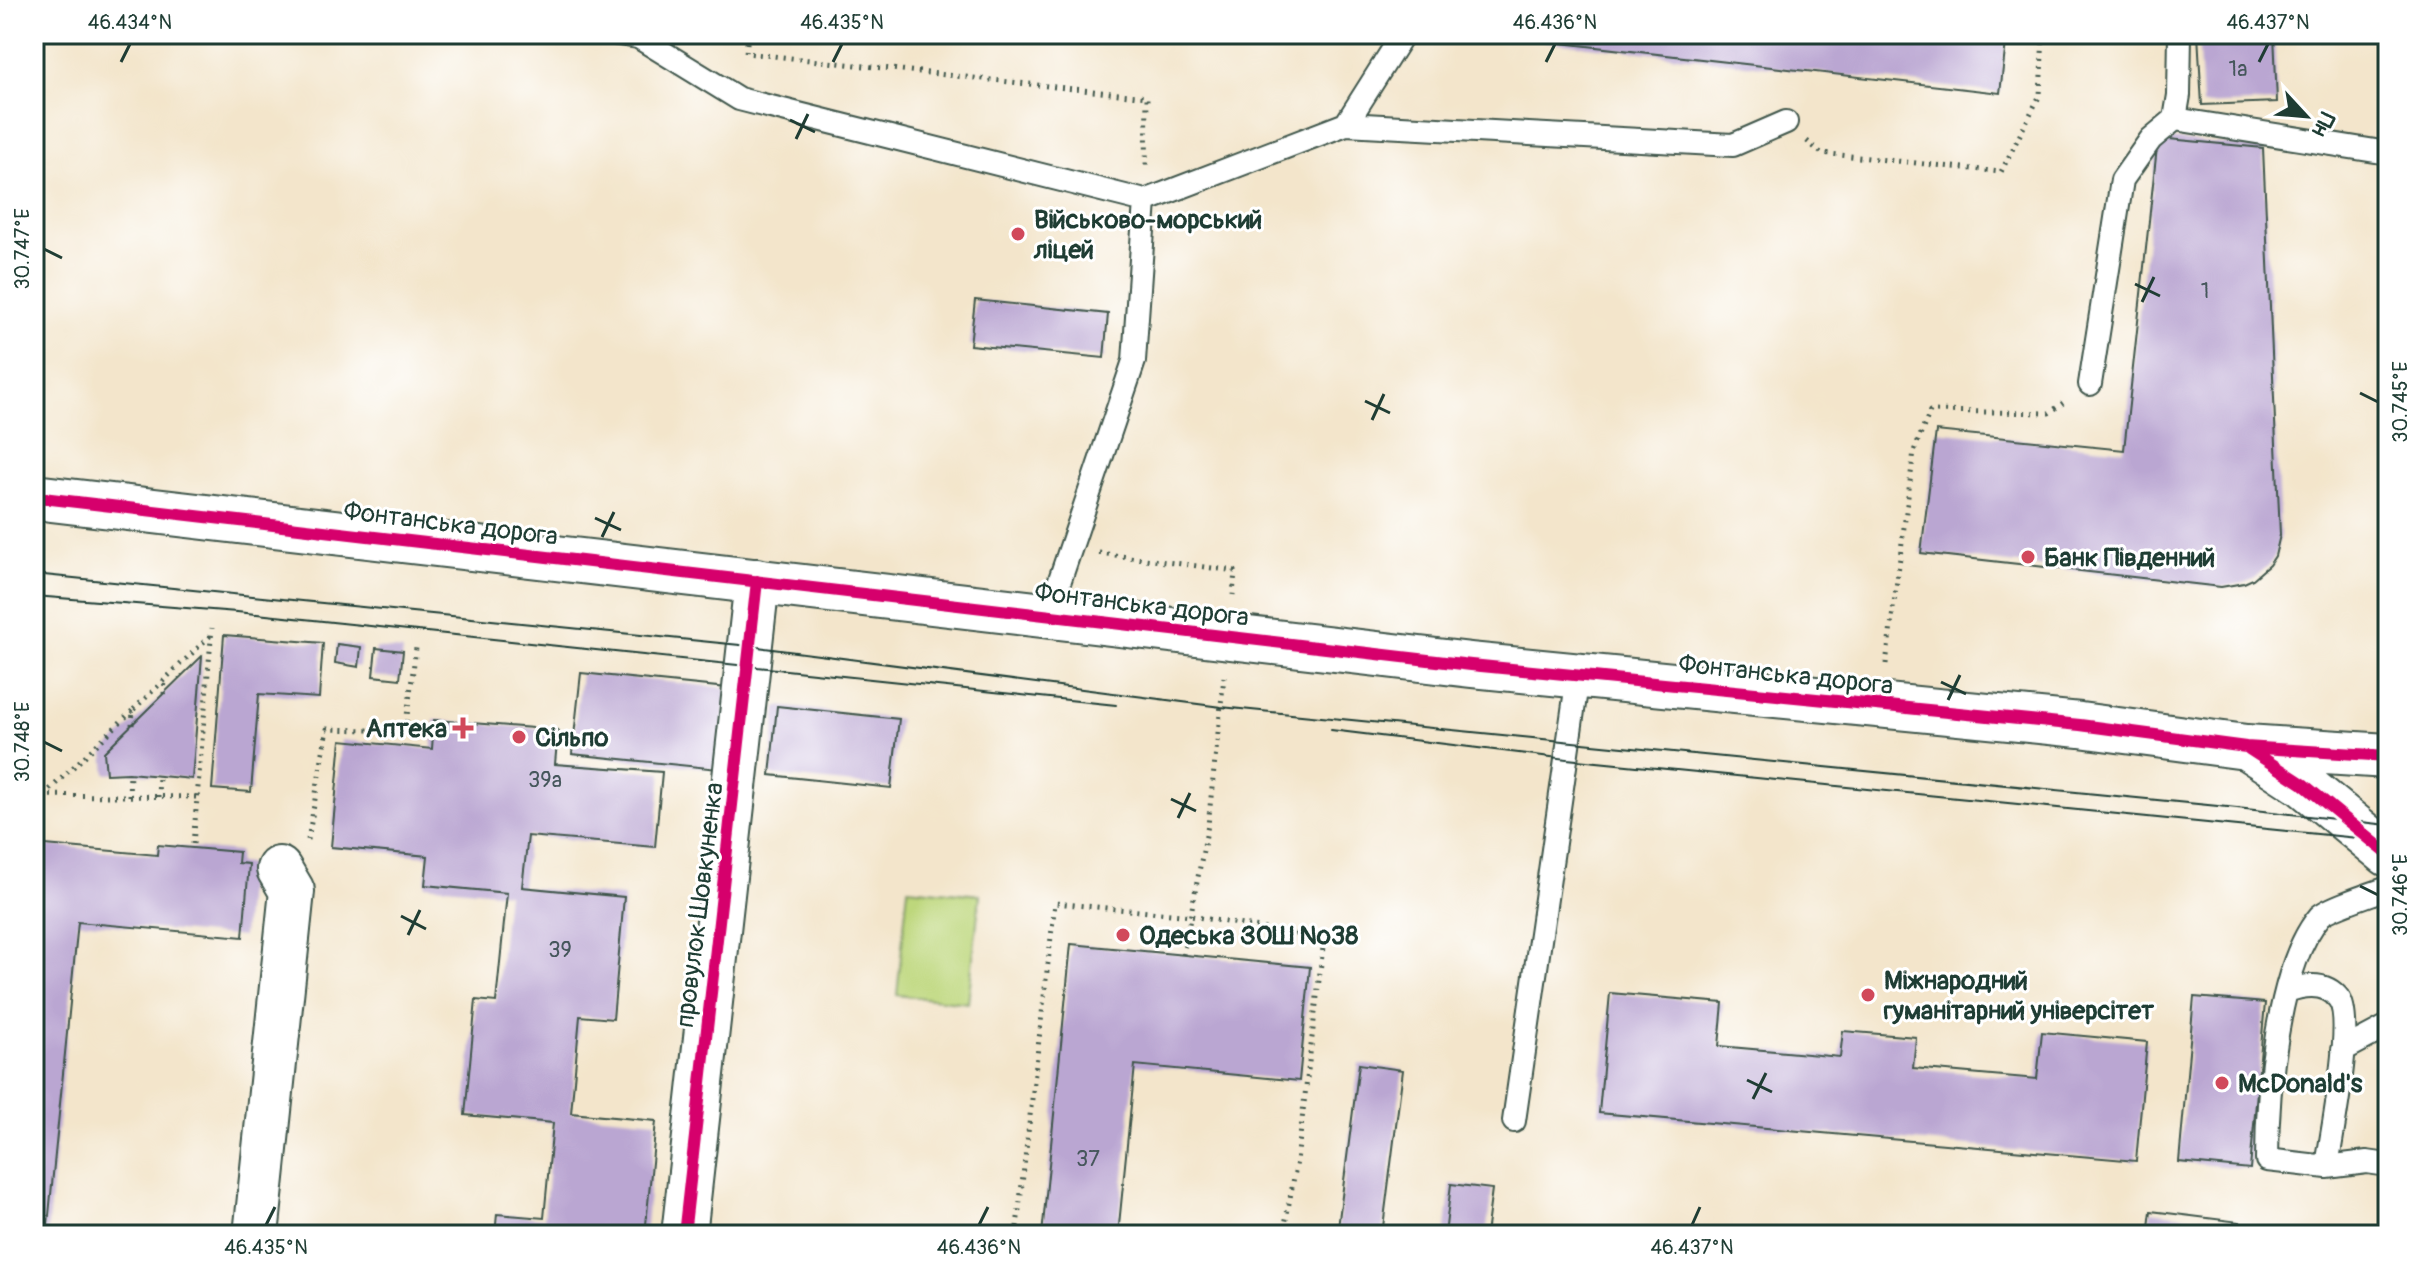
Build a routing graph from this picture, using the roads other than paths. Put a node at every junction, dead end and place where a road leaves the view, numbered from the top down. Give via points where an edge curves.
1 (618, 34) edge
2 (1403, 34) edge
3 (2180, 34) edge
4 (2175, 119) junction
5 (1786, 122) road end
6 (1346, 124) junction
7 (2388, 153) edge
8 (1145, 201) junction
9 (2090, 384) road end
10 (34, 497) edge
11 (757, 581) junction
12 (1048, 615) junction
13 (1578, 676) junction
14 (2246, 747) junction
15 (2388, 756) edge
16 (2388, 854) edge
17 (279, 869) road end
18 (2388, 888) edge
19 (2287, 991) junction
20 (2388, 1026) edge
21 (2343, 1050) junction
22 (1514, 1121) dead end
23 (2388, 1165) edge
24 (2327, 1167) junction
25 (256, 1235) edge
26 (684, 1235) edge

1 - 8 lane via 638,37 739,99
2 - 6 lane
3 - 4 lane
4 - 7 lane
4 - 9 lane via 2151,139 2122,180
5 - 6 lane via 1733,145
6 - 8 lane
8 - 12 lane via 1134,361
10 - 11 main road, Фонтанська дорога
11 - 12 main road, Фонтанська дорога
11 - 26 main road, провулок Шовкуненка
12 - 13 main road, Фонтанська дорога
13 - 14 main road, Фонтанська дорога via 2080,725
13 - 22 lane
14 - 15 main road, Фонтанська дорога
14 - 16 main road, Фонтанська дорога via 2303,784
17 - 25 main road via 292,891
18 - 19 lane via 2322,914 2296,954
19 - 21 lane via 2309,984 2340,999
19 - 24 lane via 2278,1031 2267,1160
20 - 21 lane
21 - 24 lane
23 - 24 lane

